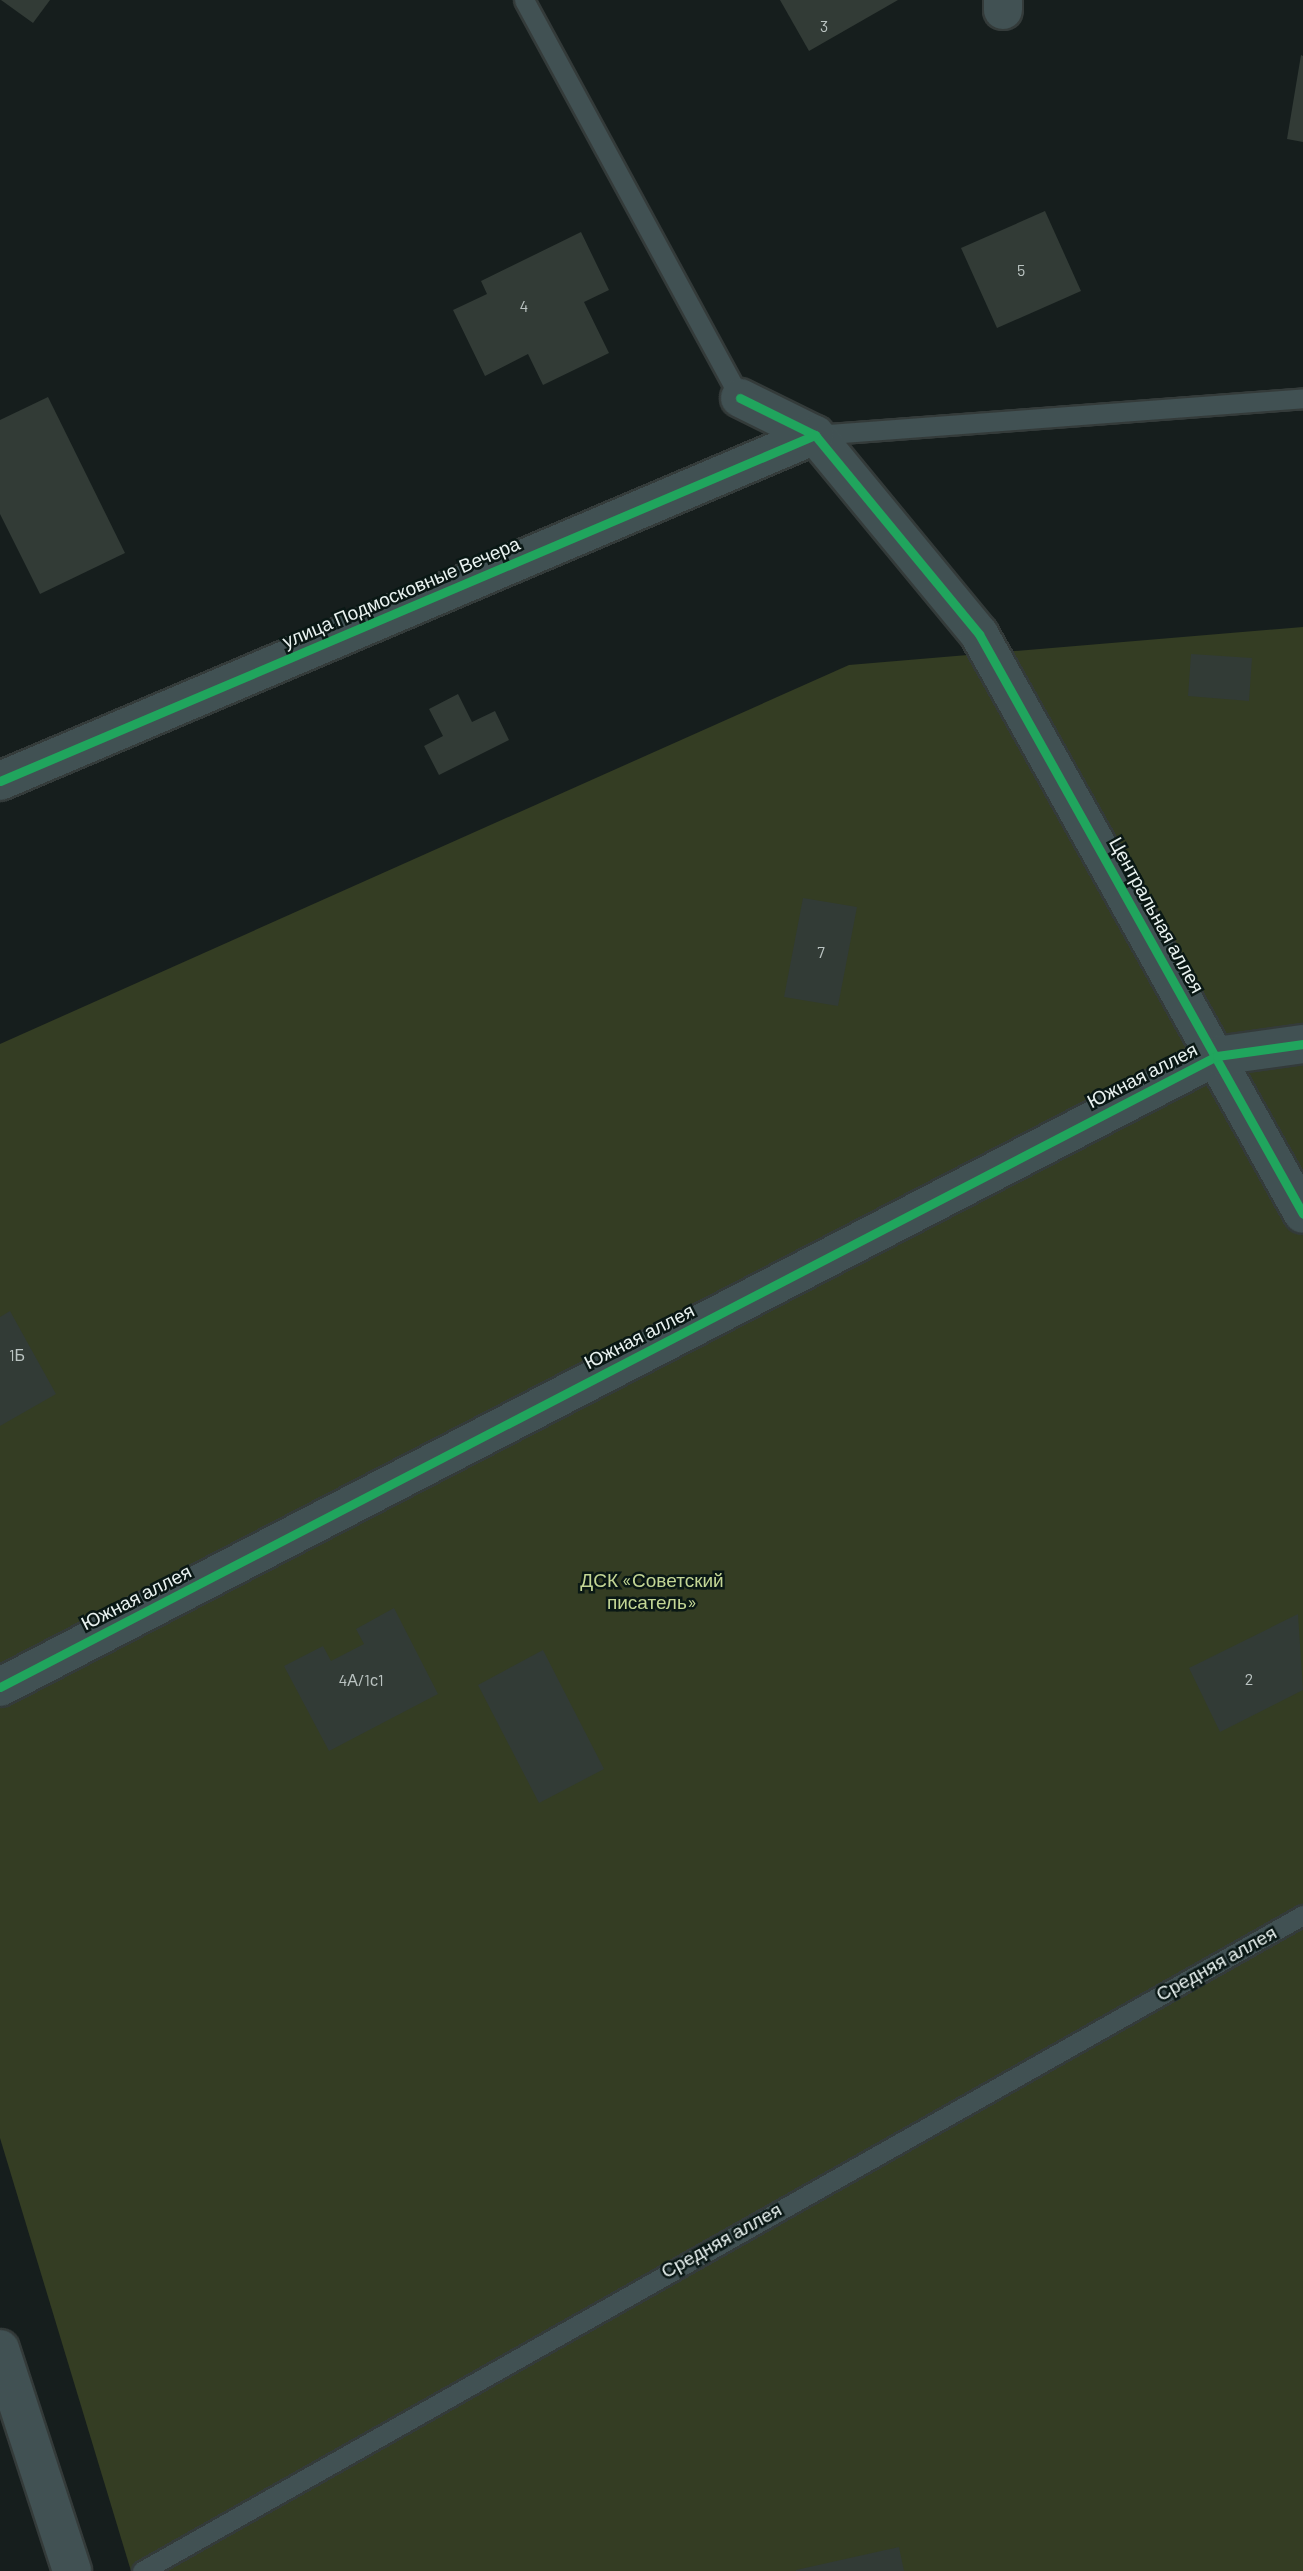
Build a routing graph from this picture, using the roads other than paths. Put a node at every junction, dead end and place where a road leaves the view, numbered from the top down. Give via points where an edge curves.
1 (524, 0) edge
2 (740, 398) joint
3 (1303, 398) edge
4 (815, 435) junction
5 (0, 781) edge
6 (1303, 1044) edge
7 (1217, 1056) junction
8 (1303, 1214) edge
9 (0, 1687) edge
10 (1303, 1915) edge
11 (0, 2349) edge
12 (72, 2571) edge
13 (142, 2571) edge

1 - 2 lane
2 - 4 street
3 - 4 lane
4 - 5 street, улица Подмосковные Вечера
4 - 7 street, Центральная аллея via 979,634
6 - 7 street, Южная аллея
7 - 8 street, Центральная аллея
7 - 9 street, Южная аллея
10 - 13 lane, Средняя аллея
11 - 12 street

